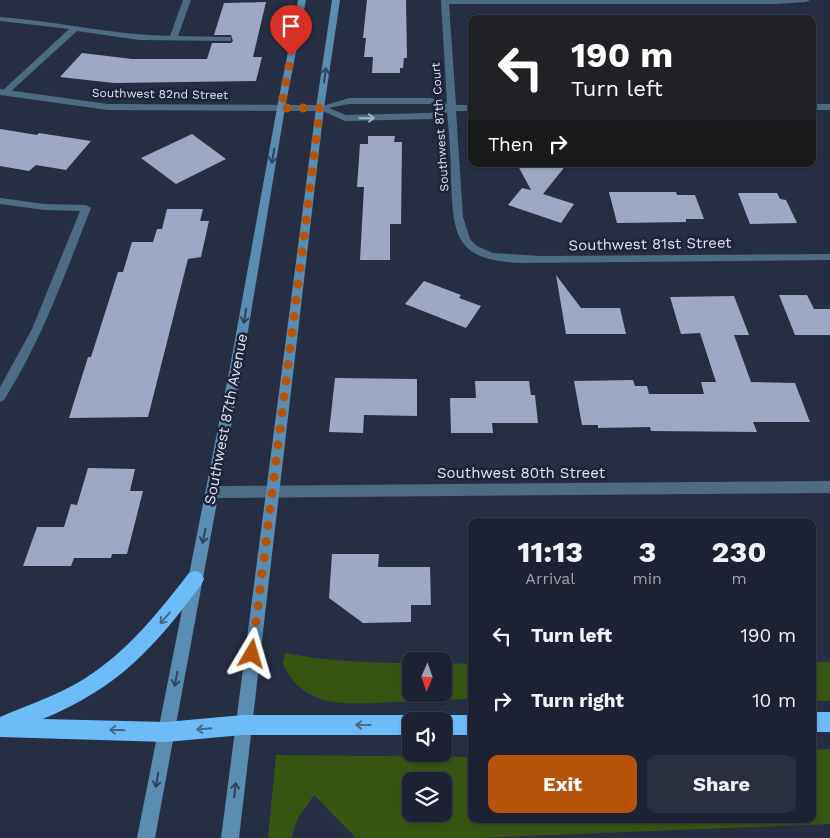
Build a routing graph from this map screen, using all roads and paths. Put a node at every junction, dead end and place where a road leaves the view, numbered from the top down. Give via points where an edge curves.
1 (187, 0) edge
2 (302, 0) edge
3 (336, 0) edge
4 (806, 0) edge
5 (445, 1) edge
6 (0, 19) edge
7 (74, 29) junction
8 (173, 38) junction
9 (228, 39) dead end
10 (2, 92) edge
11 (816, 107) edge
12 (830, 107) edge
13 (281, 108) junction
14 (320, 108) junction
15 (450, 108) junction
16 (468, 108) edge
17 (0, 200) edge
18 (473, 248) joint
19 (830, 257) edge
20 (0, 397) edge
21 (830, 487) edge
22 (273, 491) junction
23 (213, 492) junction
24 (195, 579) junction
25 (816, 722) edge
26 (830, 722) edge
27 (243, 725) junction
28 (402, 725) edge
29 (452, 725) edge
30 (468, 725) edge
31 (0, 727) edge
32 (166, 732) junction
33 (146, 838) edge
34 (230, 838) edge

1 - 8 street
2 - 13 main road, Southwest 87th Avenue
14 -> 3 main road
4 - 5 street
5 - 15 street, Southwest 87th Court
6 - 7 street
7 - 8 street
7 - 10 street
8 - 9 street
10 - 13 street, Southwest 82nd Street via 108,107
11 - 12 street
13 - 14 street, Southwest 82nd Street
13 -> 23 main road, Southwest 87th Avenue
14 - 15 street, Southwest 82nd Street via 349,101 431,101
14 -> 15 street, Southwest 82nd Street via 345,118 431,116
14 - 22 main road
15 - 16 street, Southwest 82nd Street
15 - 18 street, Southwest 87th Court via 460,227
17 - 20 street via 45,207 86,208 45,316
18 - 19 street, Southwest 81st Street via 494,257 541,260
21 - 22 street, Southwest 80th Street
22 - 23 street, Southwest 80th Street
22 - 27 main road
23 -> 24 main road, Southwest 87th Avenue
24 -> 31 highway via 166,617 114,670 58,703
24 -> 32 main road, Southwest 87th Avenue
25 - 26 highway
28 -> 27 highway
27 -> 32 highway
34 -> 27 main road
29 - 30 highway
32 -> 31 highway
32 -> 33 main road, Southwest 87th Avenue

